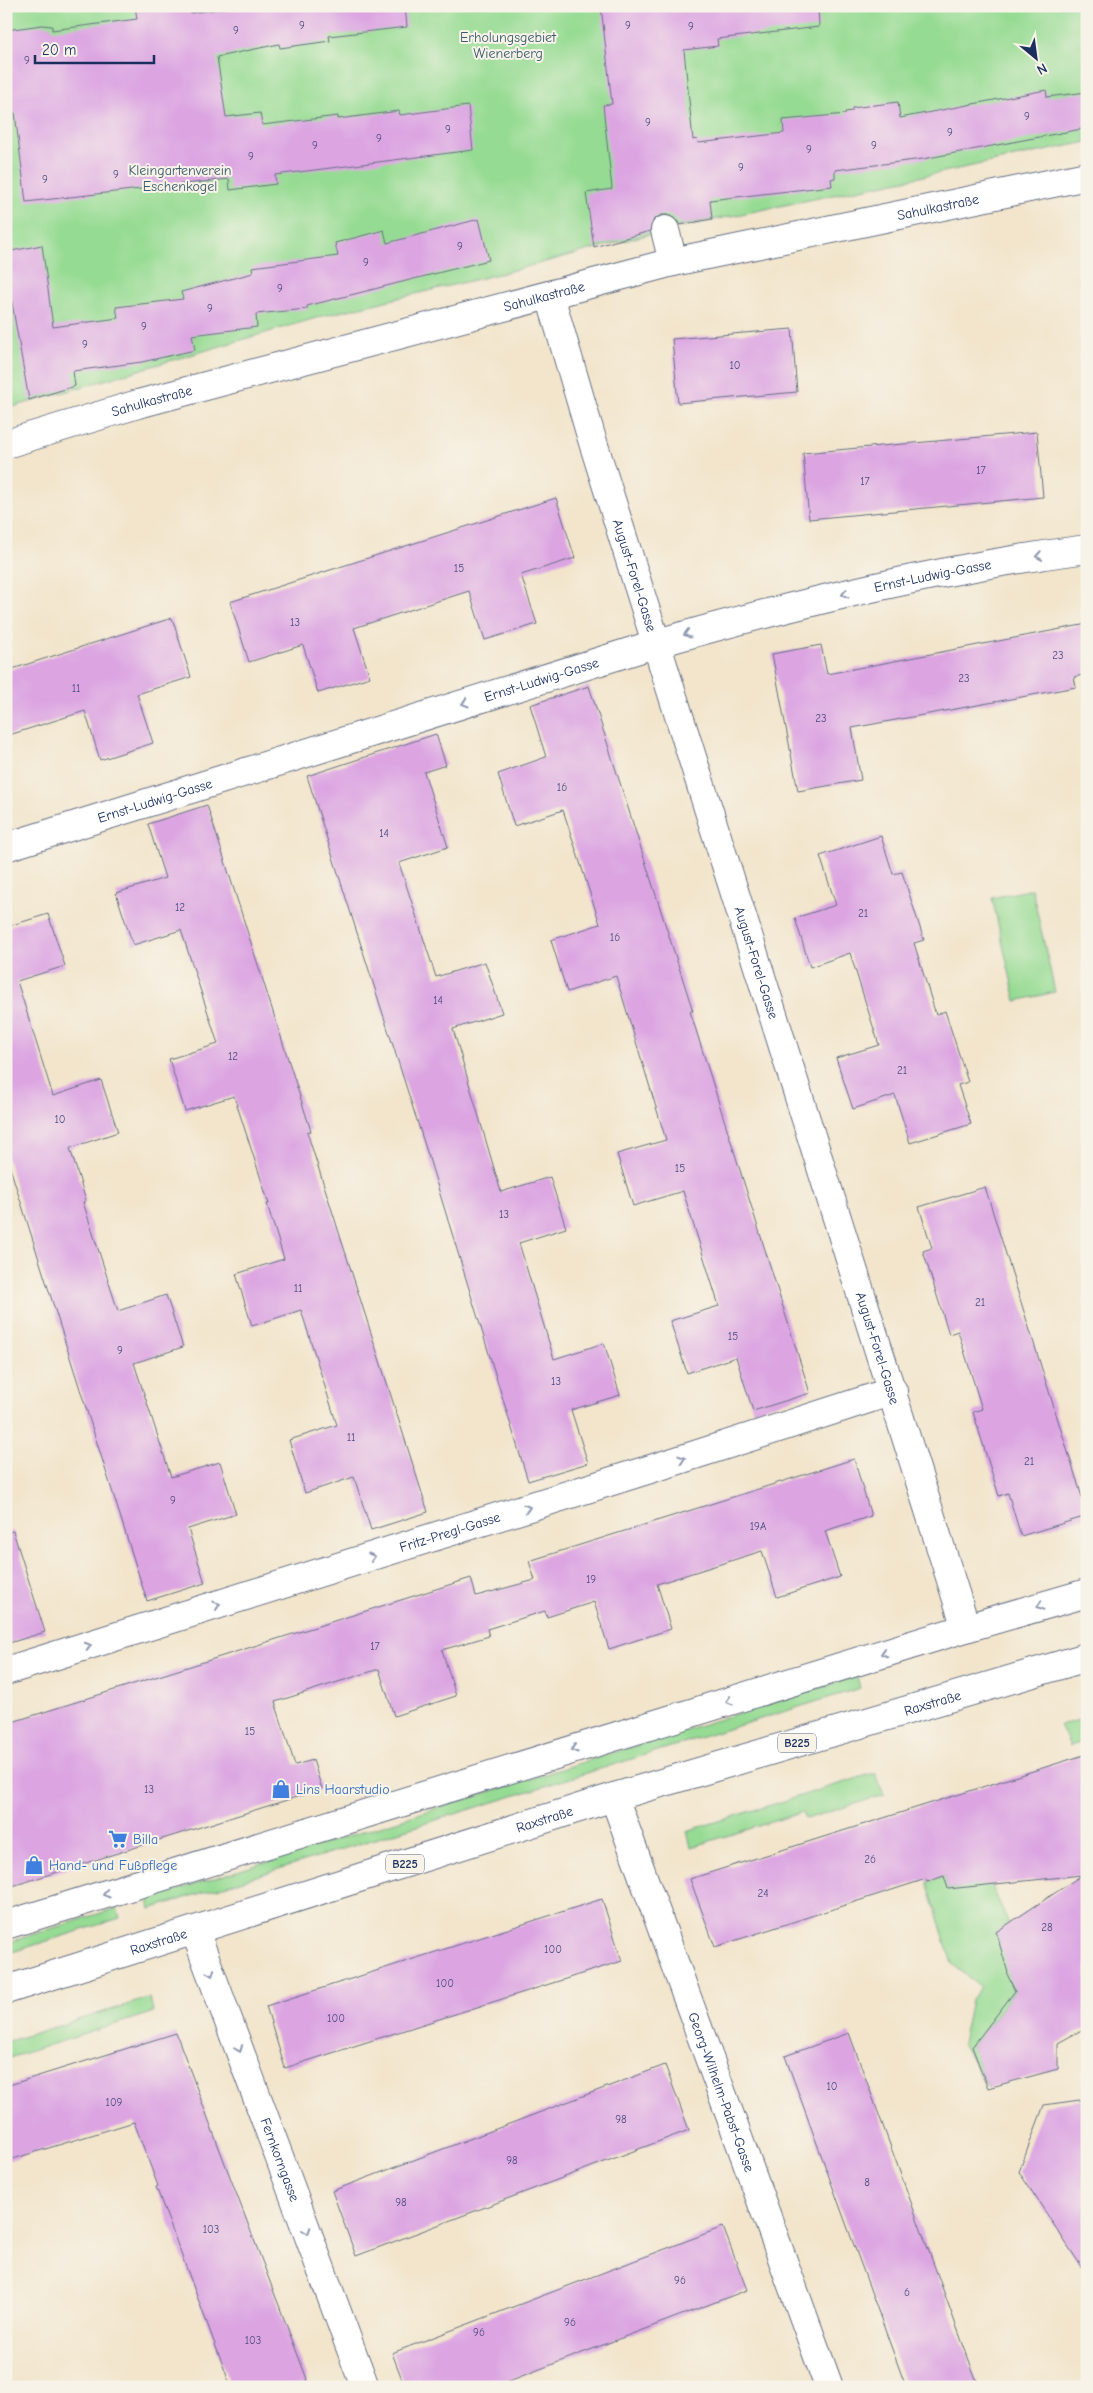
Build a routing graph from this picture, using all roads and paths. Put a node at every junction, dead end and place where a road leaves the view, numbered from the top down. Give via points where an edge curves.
1 (1087, 176) edge
2 (665, 230) dead end
3 (673, 262) junction
4 (550, 296) junction
5 (6, 444) edge
6 (1087, 549) edge
7 (658, 643) junction
8 (6, 847) edge
9 (893, 1391) junction
10 (1087, 1593) edge
11 (966, 1628) junction
12 (1087, 1657) edge
13 (6, 1671) edge
14 (614, 1797) junction
15 (6, 1925) edge
16 (195, 1931) junction
17 (6, 1990) edge
18 (365, 2387) edge
19 (829, 2387) edge

1 - 3 street, Sahulkastraße
2 - 3 street
3 - 4 street, Sahulkastraße
4 - 5 street, Sahulkastraße via 138,404
4 - 7 street, August-Forel-Gasse
6 -> 7 street, Ernst-Ludwig-Gasse via 914,577 758,614
7 -> 8 street, Ernst-Ludwig-Gasse
7 - 9 street, August-Forel-Gasse
9 - 11 street, August-Forel-Gasse
13 -> 9 street, Fritz-Pregl-Gasse
10 -> 11 street
11 -> 15 street
12 - 14 street, Raxstraße / B225
14 - 16 street, Raxstraße / B225
14 - 19 street, Georg-Wilhelm-Pabst-Gasse
16 - 17 street, Raxstraße / B225
16 -> 18 street, Fernkorngasse

